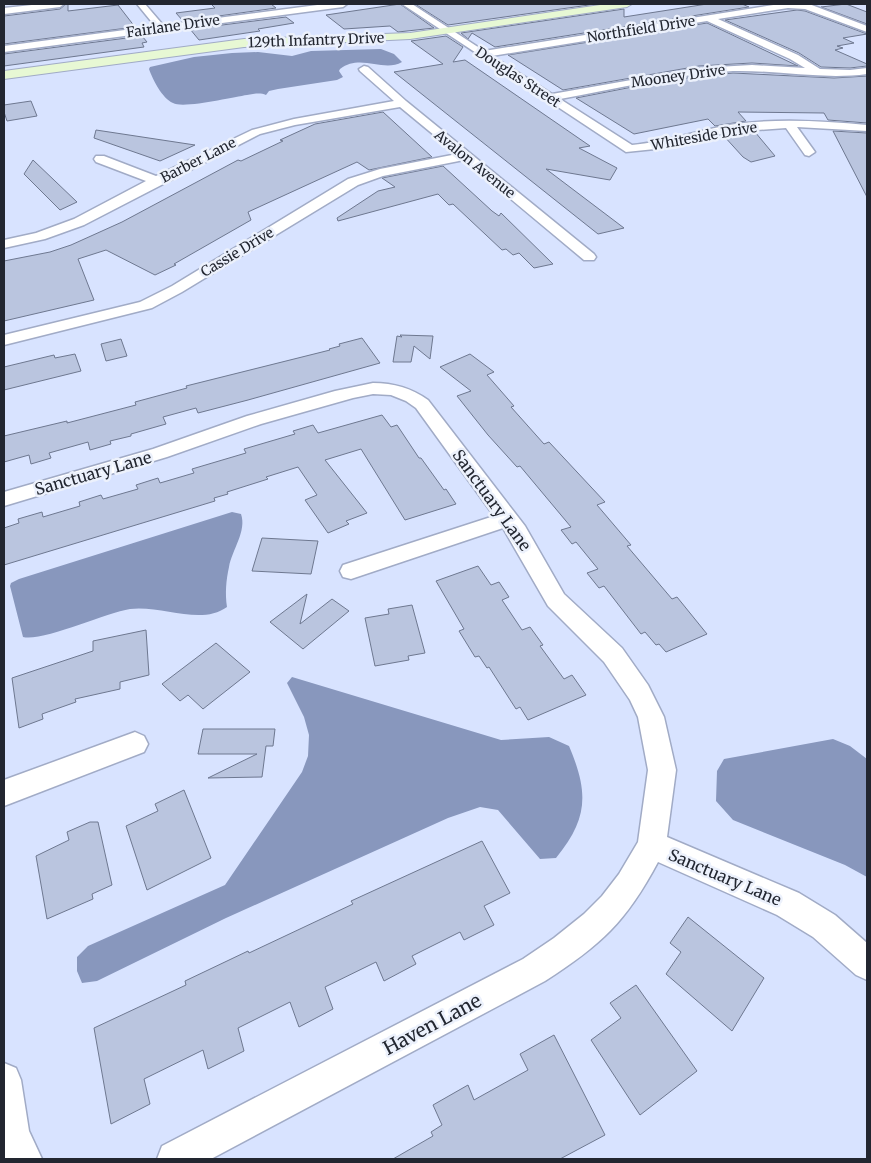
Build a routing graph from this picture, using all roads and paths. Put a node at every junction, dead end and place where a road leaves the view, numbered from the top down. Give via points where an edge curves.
1 (60, 4) edge
2 (141, 4) edge
3 (343, 4) edge
4 (406, 4) edge
5 (628, 4) edge
6 (798, 5) edge
7 (4, 10) edge
8 (708, 18) junction
9 (161, 28) junction
10 (867, 30) edge
11 (448, 31) junction
12 (4, 49) edge
13 (483, 54) junction
14 (364, 69) dead end
15 (867, 71) edge
16 (818, 72) junction
17 (4, 75) edge
18 (550, 98) junction
19 (402, 103) junction
20 (789, 124) junction
21 (867, 128) edge
22 (630, 149) joint
23 (809, 152) dead end
24 (466, 156) junction
25 (100, 160) dead end
26 (157, 180) junction
27 (4, 244) edge
28 (589, 257) dead end
29 (4, 340) edge
30 (4, 498) edge
31 (508, 518) junction
32 (351, 571) dead end
33 (135, 744) dead end
34 (4, 793) edge
35 (652, 845) junction
36 (867, 964) edge
37 (4, 1080) edge
38 (24, 1159) edge
39 (175, 1159) edge

1 - 7 street
2 - 9 street
3 - 9 street, Fairlane Drive
4 - 11 street, Douglas Street
5 - 11 street, 129th Infantry Drive
6 - 8 street, Northfield Drive
6 - 10 street
8 - 13 street, Northfield Drive
8 - 16 street via 794,57
9 - 12 street, Fairlane Drive
11 - 13 street, Douglas Street
11 - 17 street, 129th Infantry Drive via 385,38 244,43
13 - 18 street, Douglas Street
14 - 19 street, Avalon Avenue
15 - 16 street, Mooney Drive
16 - 18 street, Mooney Drive via 719,69
18 - 22 street, Douglas Street
19 - 24 street, Avalon Avenue
19 - 26 street, Barber Lane via 256,132
20 - 21 street, Whiteside Drive
20 - 22 street, Whiteside Drive via 730,129
20 - 23 street
24 - 28 street, Avalon Avenue
24 - 29 street, Cassie Drive via 380,172 353,182 146,306
25 - 26 street
26 - 27 street, Barber Lane via 79,222
30 - 31 street, Sanctuary Lane via 160,454 254,420 354,392 386,388 407,392 422,404
31 - 32 street
31 - 35 street, Sanctuary Lane via 556,600 612,655 627,674 651,717 662,770
33 - 34 street
35 - 36 street, Sanctuary Lane via 788,904 824,926
35 - 39 street, Haven Lane via 613,907 564,952
37 - 38 street via 12,1135

